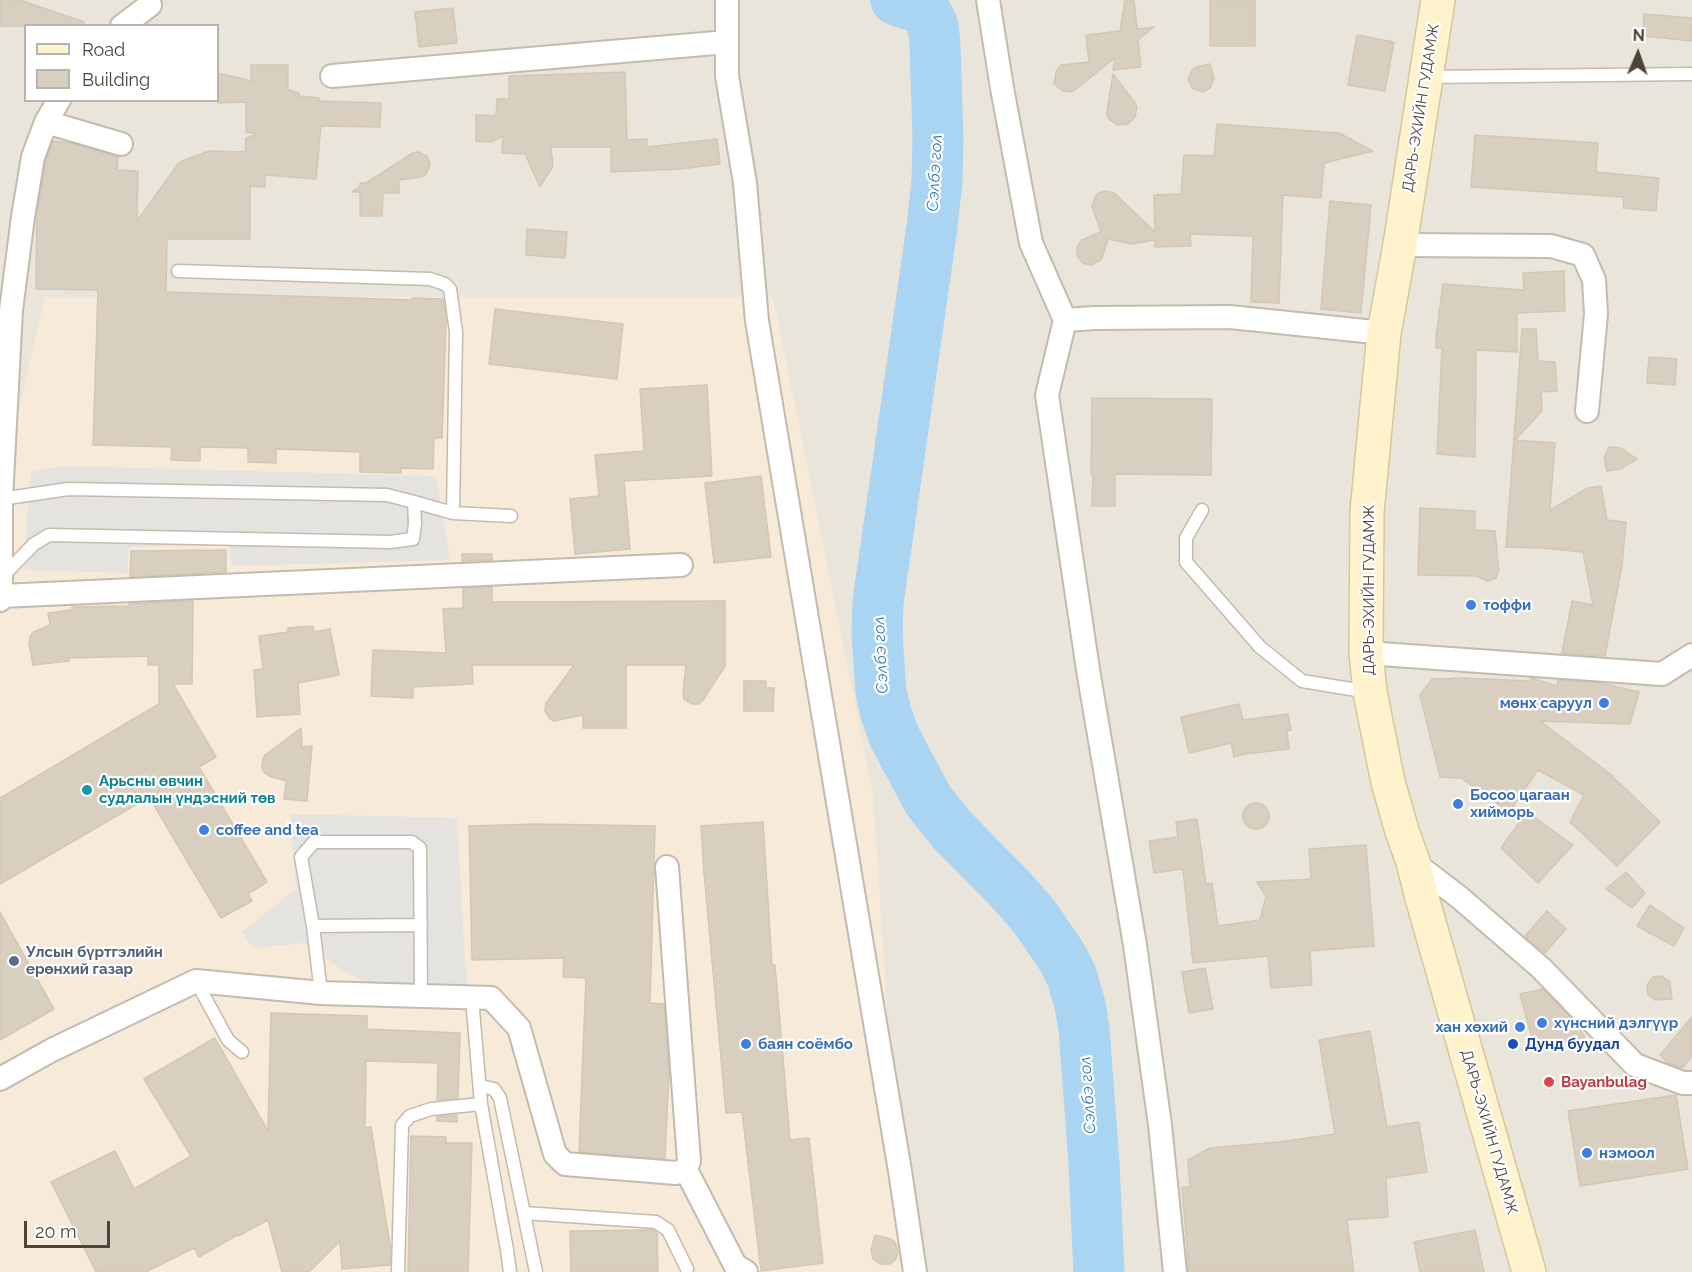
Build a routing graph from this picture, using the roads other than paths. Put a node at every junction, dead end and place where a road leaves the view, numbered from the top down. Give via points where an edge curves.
1 (727, 0) edge
2 (988, 0) edge
3 (1437, 0) edge
4 (150, 5) dead end
5 (125, 24) edge
6 (727, 42) junction
7 (1691, 74) edge
8 (332, 76) dead end
9 (1426, 77) junction
10 (58, 102) edge
11 (45, 122) junction
12 (121, 144) dead end
13 (1400, 245) junction
14 (178, 271) dead end
15 (1065, 320) junction
16 (1384, 333) junction
17 (1587, 411) dead end
18 (1, 499) edge
19 (414, 502) junction
20 (1202, 510) dead end
21 (453, 513) junction
22 (511, 516) dead end
23 (681, 565) dead end
24 (1, 591) edge
25 (1366, 653) junction
26 (1692, 655) edge
27 (1370, 692) junction
28 (1413, 862) junction
29 (667, 867) dead end
30 (421, 925) junction
31 (313, 926) junction
32 (195, 981) junction
33 (321, 993) junction
34 (421, 997) junction
35 (472, 998) junction
36 (242, 1052) dead end
37 (0, 1079) edge
38 (1692, 1083) edge
39 (480, 1086) junction
40 (481, 1104) junction
41 (686, 1170) junction
42 (524, 1213) junction
43 (687, 1269) dead end
44 (398, 1272) edge
45 (510, 1272) edge
46 (536, 1272) edge
47 (746, 1272) edge
48 (915, 1272) edge
49 (1176, 1272) edge
50 (1529, 1272) edge

1 - 6 street
2 - 15 street via 1031,243
3 - 9 main road, ДАРЬ-ЭХИЙН ГУДАМЖ
4 - 5 street
6 - 8 street
6 - 48 street via 727,75 745,183 757,321
7 - 9 lane
9 - 13 main road, ДАРЬ-ЭХИЙН ГУДАМЖ
10 - 11 street
11 - 12 street
11 - 18 street via 33,157 11,310
13 - 16 main road, ДАРЬ-ЭХИЙН ГУДАМЖ
13 - 17 street via 1551,246 1583,255 1594,280 1596,314
14 - 21 lane via 430,279 445,284 450,289 456,332
15 - 16 street via 1230,317
15 - 49 street via 1047,395 1135,945
16 - 25 main road, ДАРЬ-ЭХИЙН ГУДАМЖ via 1367,512
18 - 19 lane via 68,489 387,495
18 - 24 street
19 - 21 lane
19 - 24 lane via 413,539 390,542 49,535 34,544
20 - 27 lane via 1186,538 1186,562 1260,647 1302,681
21 - 22 lane
23 - 24 street
25 - 26 street via 1662,674
25 - 27 main road, ДАРЬ-ЭХИЙН ГУДАМЖ
27 - 28 main road, ДАРЬ-ЭХИЙН ГУДАМЖ via 1388,782
28 - 38 street via 1540,968 1635,1065
28 - 50 main road, ДАРЬ-ЭХИЙН ГУДАМЖ
29 - 41 street via 690,1161
30 - 31 lane
30 - 31 lane via 420,848 412,842 314,842 301,857
30 - 34 lane
31 - 33 lane
32 - 33 street
32 - 36 lane via 228,1040
32 - 37 street
33 - 34 street
34 - 35 street
35 - 39 lane
35 - 41 street via 491,998 519,1028 555,1154 565,1164 676,1173
39 - 40 lane
39 - 42 lane via 494,1089 500,1098
40 - 44 lane via 432,1109 410,1116 402,1125
40 - 45 lane
41 - 47 street via 735,1265
42 - 43 lane via 656,1222 668,1230
42 - 46 lane

